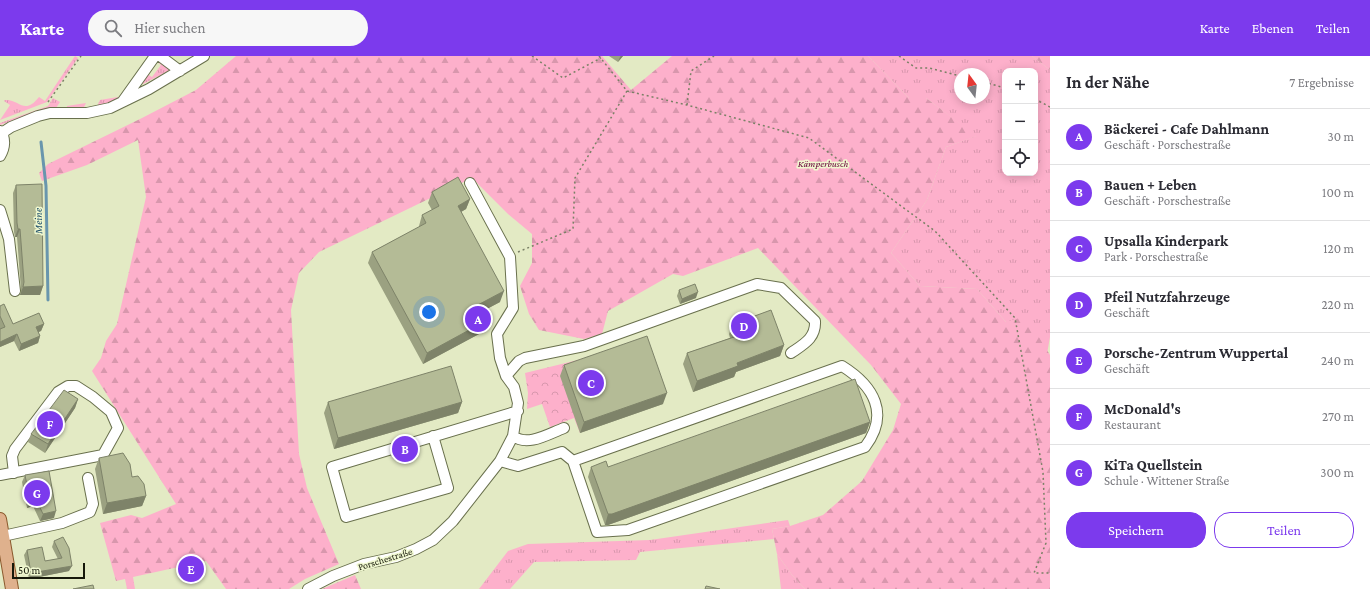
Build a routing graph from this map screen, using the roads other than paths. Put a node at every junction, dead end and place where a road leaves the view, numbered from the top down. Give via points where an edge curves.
1 (155, 56) edge
2 (160, 56) edge
3 (204, 56) edge
4 (180, 71) junction
5 (122, 102) junction
6 (1, 132) edge
7 (0, 156) edge
8 (470, 183) dead end
9 (0, 210) edge
10 (15, 291) dead end
11 (791, 353) dead end
12 (506, 376) junction
13 (518, 411) junction
14 (564, 428) dead end
15 (433, 436) junction
16 (513, 436) junction
17 (500, 461) junction
18 (573, 461) junction
19 (14, 473) junction
20 (0, 476) edge
21 (88, 478) dead end
22 (0, 520) edge
23 (3, 536) junction
24 (12, 589) edge
25 (308, 589) edge

1 - 5 street
2 - 4 street
3 - 4 street
4 - 5 street
5 - 6 street via 110,108 87,113 50,113
6 - 7 street via 4,144
8 - 12 street, Porschestraße via 509,256 513,308 497,334 500,358
9 - 10 street via 9,239
11 - 12 street via 813,335 816,330 815,321 781,288 758,284 584,346 525,358
12 - 13 street, Porschestraße via 514,387
13 - 15 street
13 - 16 street, Porschestraße
14 - 16 street via 526,442
15 - 15 street via 448,488 346,517 332,467
16 - 17 street, Porschestraße
17 - 18 street via 518,466 562,452
17 - 25 street, Porschestraße via 453,521 433,540 396,557 364,564 333,576
18 - 18 street via 597,532 628,530 865,447 874,435 876,404 866,386 855,374 842,366
19 - 19 street via 12,456 15,449 63,387 76,386 110,412 118,428 103,455
19 - 20 street
21 - 23 street via 93,504 90,512 62,523
22 - 23 main road
23 - 24 main road

